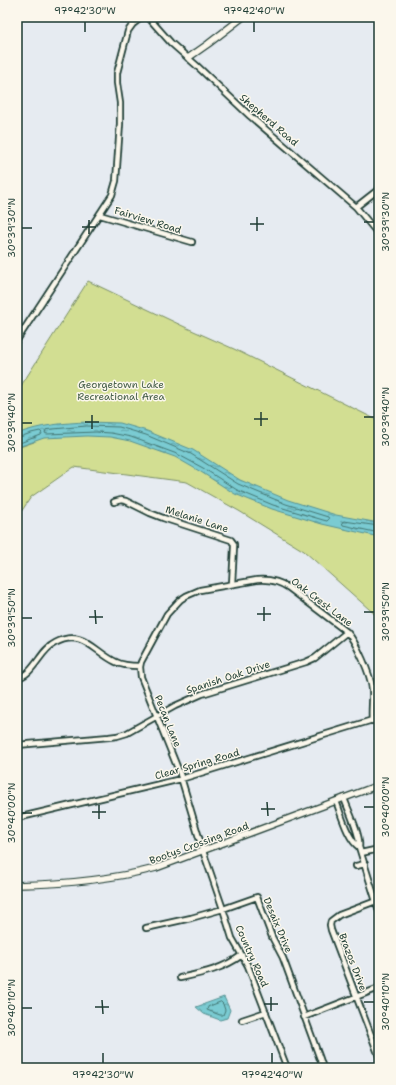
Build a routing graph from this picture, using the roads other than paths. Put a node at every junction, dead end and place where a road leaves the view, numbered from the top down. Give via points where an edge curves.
1 (142, 17) edge
2 (148, 17) edge
3 (243, 17) edge
4 (188, 58) junction
5 (379, 189) edge
6 (356, 207) junction
7 (100, 215) junction
8 (379, 235) edge
9 (192, 242) dead end
10 (17, 324) edge
11 (22, 332) junction
12 (17, 340) edge
13 (114, 502) dead end
14 (232, 584) junction
15 (347, 632) junction
16 (140, 666) junction
17 (17, 678) edge
18 (157, 716) junction
19 (375, 719) edge
20 (379, 725) edge
21 (17, 745) edge
22 (181, 779) junction
23 (379, 785) edge
24 (344, 798) junction
25 (336, 801) junction
26 (17, 818) edge
27 (359, 847) junction
28 (379, 849) edge
29 (203, 851) junction
30 (361, 853) junction
31 (364, 864) junction
32 (356, 866) dead end
33 (17, 885) edge
34 (376, 901) junction
35 (223, 909) junction
36 (379, 911) edge
37 (146, 928) dead end
38 (242, 955) junction
39 (180, 978) dead end
40 (379, 988) edge
41 (356, 997) junction
42 (266, 1012) junction
43 (304, 1017) junction
44 (242, 1020) dead end
45 (377, 1045) edge
46 (379, 1056) edge
47 (287, 1068) edge
48 (323, 1068) edge

1 - 7 street via 128,31 117,72 120,114 116,181 112,195
2 - 4 street, Shepherd Road
3 - 4 street
4 - 6 street, Shepherd Road via 250,116
5 - 6 street
6 - 8 street, Shepherd Road
7 - 9 street, Fairview Road
7 - 11 street
10 - 11 street
11 - 12 street
13 - 14 street, Melanie Lane via 126,501 163,518 230,539 234,547
14 - 15 street, Oak Crest Lane via 264,579 280,583
14 - 16 street, Oak Crest Lane via 193,592 180,600 167,614
15 - 18 street, Spanish Oak Drive via 315,658 306,662 202,694
15 - 19 street, Oak Crest Lane via 355,643 370,681
16 - 17 street via 116,662 88,642 70,639 51,645 26,674
16 - 18 street, Pecan Lane via 141,677
18 - 21 street, Spanish Oak Drive via 117,736
18 - 22 street, Pecan Lane
19 - 20 street
19 - 22 street, Clear Spring Road
22 - 26 street, Clear Spring Road
22 - 29 street, Pecan Lane
23 - 24 street, Bootys Crossing Road
24 - 25 street, Bootys Crossing Road
24 - 27 street via 357,832
25 - 27 street via 354,844
25 - 29 street, Bootys Crossing Road
27 - 30 street
28 - 30 street
29 - 33 street, Bootys Crossing Road via 156,868 126,875 68,883
29 - 35 street, Country Road
30 - 31 street
31 - 32 street
31 - 34 street
34 - 36 street
34 - 41 street, Brazos Drive via 340,915 330,924
35 - 37 street, Desaix Drive
35 - 38 street, Country Road via 232,938
35 - 43 street, Desaix Drive via 257,897
38 - 39 street via 221,968
38 - 42 street, Country Road
40 - 41 street
41 - 43 street
41 - 45 street, Brazos Drive
42 - 44 street
42 - 47 street, Country Road
43 - 48 street, Desaix Drive
45 - 46 street, Brazos Drive

